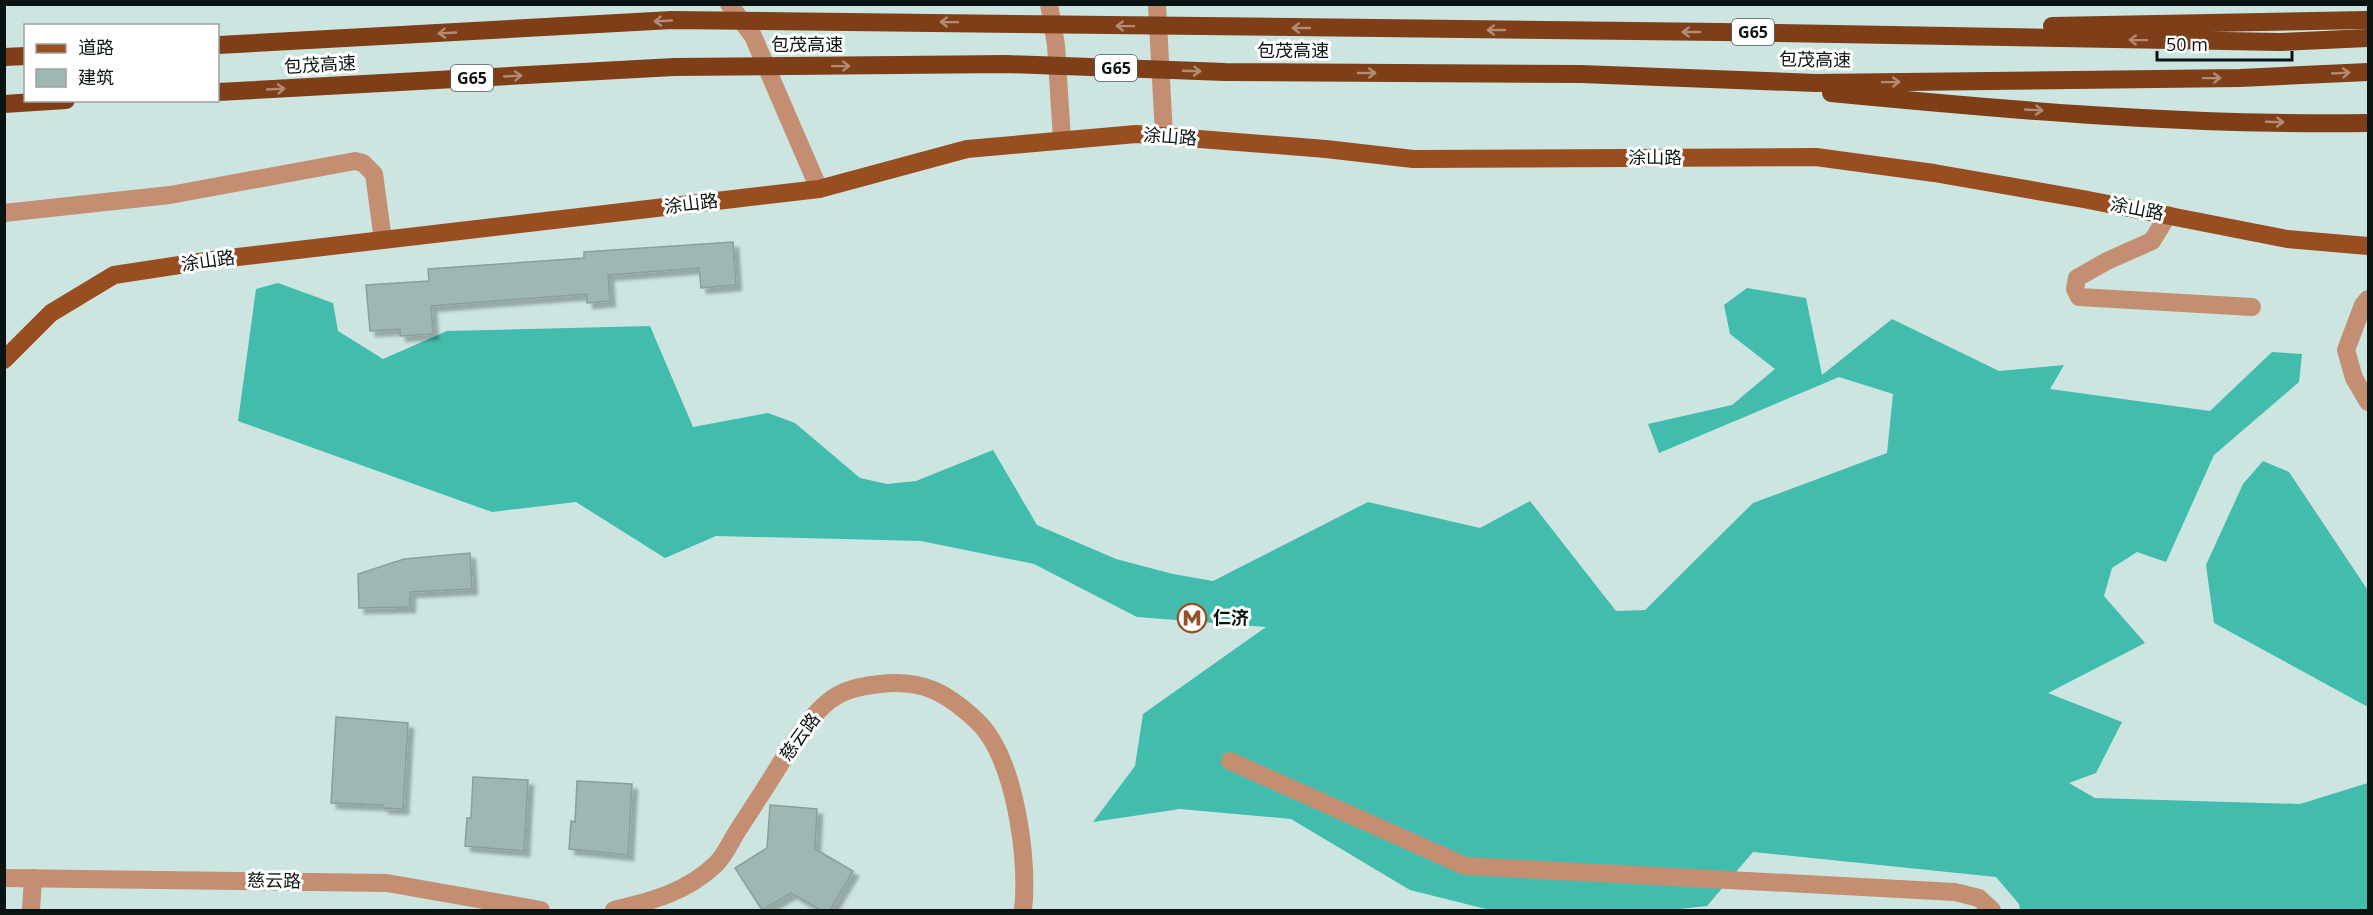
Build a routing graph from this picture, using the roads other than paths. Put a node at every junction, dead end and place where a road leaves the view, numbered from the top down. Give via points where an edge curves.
1 (1049, 4) edge
2 (1157, 4) edge
3 (725, 12) edge
4 (2368, 20) edge
5 (1721, 32) junction
6 (2368, 38) edge
7 (219, 45) edge
8 (24, 56) edge
9 (4, 57) edge
10 (2368, 72) edge
11 (1662, 76) junction
12 (219, 92) edge
13 (35, 102) edge
14 (4, 104) edge
15 (2368, 123) edge
16 (1164, 136) junction
17 (1062, 140) junction
18 (819, 189) junction
19 (4, 213) edge
20 (2168, 215) junction
21 (383, 240) junction
22 (2368, 246) edge
23 (2368, 299) edge
24 (2253, 306) dead end
25 (4, 360) edge
26 (2368, 402) edge
27 (1230, 761) dead end
28 (4, 878) edge
29 (33, 878) junction
30 (31, 910) edge
31 (541, 910) edge
32 (614, 910) edge
33 (1023, 910) edge
34 (1992, 910) edge

1 - 17 street via 1056,45
2 - 16 street
5 -> 3 highway, 包茂高速 / G65 via 777,20
3 -> 7 highway, 包茂高速 / G65 via 672,20
3 - 18 street via 753,36
4 - 5 highway
6 -> 5 highway, 包茂高速 / G65 via 2280,42
8 - 9 highway
11 -> 10 highway, 包茂高速 / G65 via 1816,83 2240,78
12 -> 11 highway, 包茂高速 / G65 via 674,67 1007,64 1225,72
11 -> 15 highway via 1975,106 2174,118
13 - 14 highway
16 - 17 main road, 涂山路 via 1136,134
16 - 20 main road, 涂山路 via 1413,159 1816,157 1934,173
17 - 18 main road, 涂山路 via 967,149
18 - 21 main road, 涂山路
19 - 21 street via 170,195 355,161 374,174
20 - 22 main road, 涂山路 via 2287,239
20 - 24 street via 2152,241 2077,278 2075,289 2079,297
21 - 25 main road, 涂山路 via 114,275 51,313
23 - 26 street via 2346,350 2354,378
27 - 34 street via 1465,866 1955,892 1979,898
28 - 29 street, 慈云路
29 - 30 street
29 - 31 street, 慈云路 via 387,883
32 - 33 street, 慈云路 via 651,902 688,886 717,863 808,721 830,700 857,686 888,683 922,685 955,701 986,730 1004,767 1017,812 1026,888

